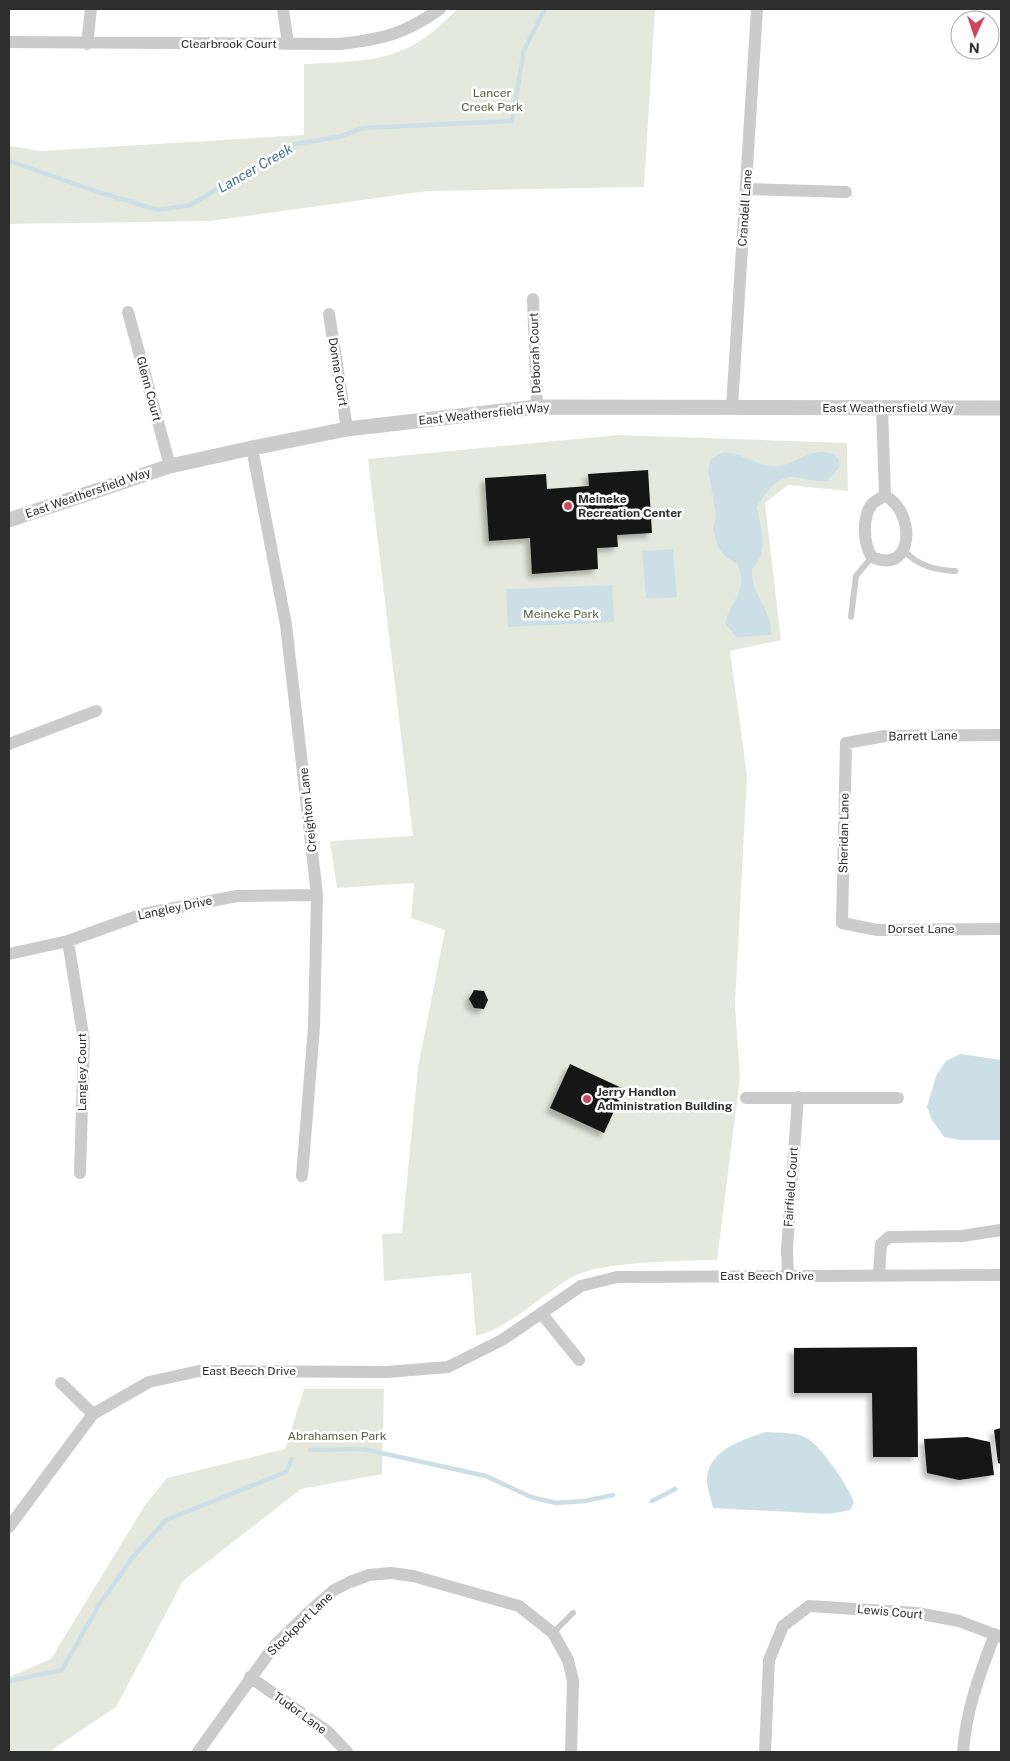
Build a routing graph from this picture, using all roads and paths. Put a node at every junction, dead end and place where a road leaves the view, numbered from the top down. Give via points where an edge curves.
1 (90, 9) edge
2 (283, 9) edge
3 (440, 9) edge
4 (757, 9) edge
5 (9, 42) edge
6 (87, 44) junction
7 (288, 44) junction
8 (747, 189) junction
9 (846, 192) dead end
10 (533, 299) dead end
11 (128, 312) dead end
12 (328, 314) dead end
13 (537, 407) junction
14 (732, 407) junction
15 (882, 408) junction
16 (1001, 408) edge
17 (348, 430) junction
18 (252, 448) junction
19 (170, 466) junction
20 (885, 495) junction
21 (9, 520) edge
22 (904, 551) junction
23 (872, 557) junction
24 (955, 571) dead end
25 (851, 616) dead end
26 (96, 711) dead end
27 (1001, 735) edge
28 (846, 743) joint
29 (9, 744) edge
30 (317, 895) junction
31 (842, 923) joint
32 (1001, 929) edge
33 (68, 941) junction
34 (9, 954) edge
35 (746, 1098) dead end
36 (798, 1098) junction
37 (898, 1098) dead end
38 (80, 1173) dead end
39 (302, 1176) dead end
40 (1001, 1230) edge
41 (879, 1275) junction
42 (788, 1276) junction
43 (1001, 1276) edge
44 (541, 1313) junction
45 (579, 1360) dead end
46 (61, 1383) dead end
47 (93, 1414) junction
48 (9, 1527) edge
49 (573, 1613) dead end
50 (553, 1632) junction
51 (998, 1635) edge
52 (250, 1677) junction
53 (198, 1752) edge
54 (347, 1752) edge
55 (571, 1752) edge
56 (765, 1752) edge
57 (963, 1752) edge

1 - 6 street
2 - 7 street
3 - 7 street, Clearbrook Court via 418,24 381,39 340,44
4 - 8 street, Crandell Lane
5 - 6 street, Clearbrook Court
6 - 7 street, Clearbrook Court
8 - 9 street
8 - 14 street, Crandell Lane
10 - 13 street, Deborah Court
11 - 19 street, Glenn Court
12 - 17 street, Donna Court
13 - 14 street, East Weathersfield Way
13 - 17 street, East Weathersfield Way
14 - 15 street, East Weathersfield Way
15 - 16 street, East Weathersfield Way
15 - 20 street
17 - 18 street, East Weathersfield Way
18 - 19 street, East Weathersfield Way
18 - 30 street, Creighton Lane via 286,625
19 - 21 street, East Weathersfield Way
20 - 22 street via 897,506 905,522 907,541
20 - 23 street via 873,504 866,517 868,550
22 - 23 street via 890,561
22 - 24 lane via 916,562 933,570
23 - 25 lane via 856,576
26 - 29 street
27 - 28 street, Barrett Lane via 885,736
28 - 31 street, Sheridan Lane
30 - 33 street, Langley Drive via 237,896 143,914
30 - 39 street, Creighton Lane via 314,1027
31 - 32 street, Dorset Lane via 877,930
33 - 34 street, Langley Drive
33 - 38 street, Langley Court via 84,1041
35 - 36 street
36 - 37 street
36 - 42 street, Fairfield Court via 787,1249
40 - 41 street via 962,1236 889,1237 882,1244
41 - 42 street, East Beech Drive
41 - 43 street, East Beech Drive
42 - 44 street, East Beech Drive via 617,1277 581,1286
44 - 45 street
44 - 47 street, East Beech Drive via 502,1340 448,1367 387,1372 199,1371 149,1382
46 - 47 street
47 - 48 street, East Beech Drive
49 - 50 lane
50 - 52 street, Stockport Lane via 519,1606 498,1598 413,1576 369,1575 334,1590 274,1646
50 - 55 street via 568,1660 573,1681
51 - 56 street, Lewis Court via 959,1621 917,1613 808,1606 783,1626 770,1660
51 - 57 street via 974,1687
52 - 53 street, Stockport Lane
52 - 54 street, Tudor Lane via 328,1732

